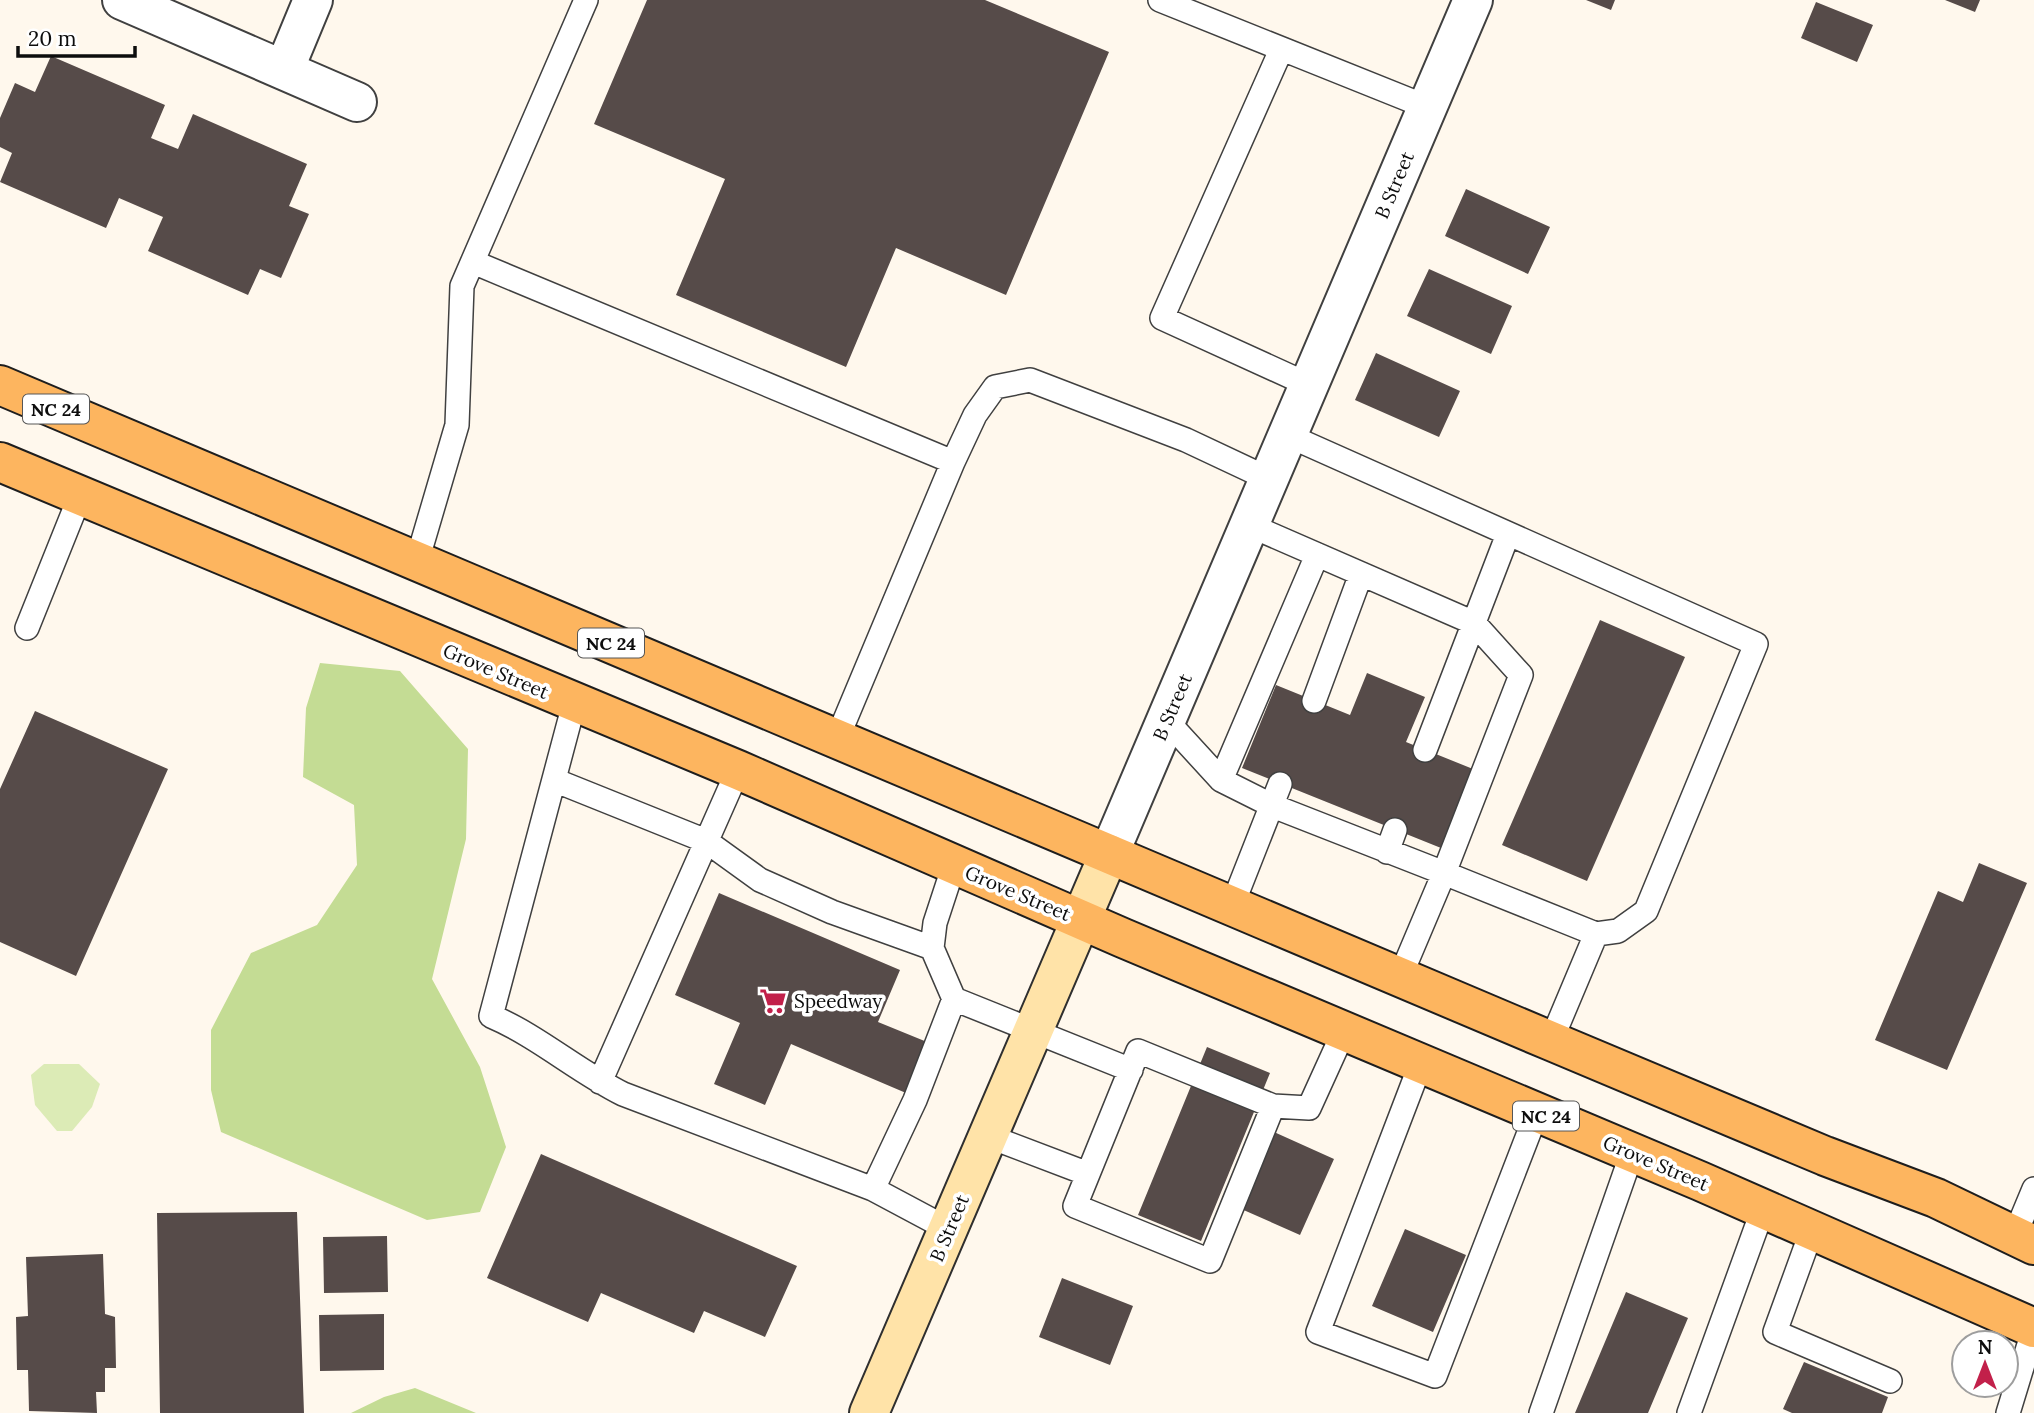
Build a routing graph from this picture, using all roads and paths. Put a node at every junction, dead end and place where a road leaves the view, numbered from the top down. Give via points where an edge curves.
1 (122, 0) edge
2 (313, 0) edge
3 (586, 0) edge
4 (1160, 0) edge
5 (1473, 0) edge
6 (1281, 50) junction
7 (284, 70) junction
8 (357, 102) dead end
9 (1427, 107) junction
10 (473, 262) junction
11 (0, 385) edge
12 (1309, 385) junction
13 (1287, 435) junction
14 (0, 462) edge
15 (953, 462) junction
16 (1269, 479) junction
17 (80, 496) junction
18 (1249, 526) junction
19 (1508, 534) junction
20 (1317, 555) junction
21 (417, 561) junction
22 (1362, 574) junction
23 (1474, 623) junction
24 (27, 628) dead end
25 (1314, 701) dead end
26 (575, 704) junction
27 (1167, 721) junction
28 (837, 739) junction
29 (1426, 750) dead end
30 (738, 770) junction
31 (554, 780) junction
32 (1221, 780) junction
33 (1280, 783) dead end
34 (1273, 806) junction
35 (1395, 830) dead end
36 (706, 841) junction
37 (1387, 852) junction
38 (1109, 854) junction
39 (954, 865) junction
40 (1444, 873) junction
41 (1232, 906) junction
42 (1081, 919) junction
43 (1596, 934) junction
44 (932, 948) junction
45 (1400, 977) junction
46 (954, 999) junction
47 (1034, 1030) junction
48 (1344, 1031) junction
49 (1551, 1041) junction
50 (1421, 1063) junction
51 (1131, 1070) junction
52 (600, 1083) junction
53 (1273, 1106) junction
54 (1537, 1112) junction
55 (988, 1136) junction
56 (1632, 1153) junction
57 (1088, 1174) junction
58 (873, 1189) junction
59 (2034, 1189) edge
60 (1763, 1209) junction
61 (948, 1229) junction
62 (1812, 1230) junction
63 (2024, 1241) edge
64 (2034, 1328) edge
65 (1890, 1381) dead end
66 (869, 1413) edge
67 (1541, 1413) edge
68 (1689, 1413) edge
69 (2008, 1413) edge

1 - 7 street
2 - 7 street
3 - 10 lane
4 - 6 lane
5 - 9 street, B Street
6 - 9 lane
6 - 12 lane via 1161,318
7 - 8 street
9 - 12 street, B Street
10 - 15 lane
10 - 21 lane via 462,286 457,425
11 - 21 main road, NC 24
12 - 13 street, B Street
13 - 16 street, B Street
13 - 19 lane
14 - 17 main road, Grove Street / NC 24
15 - 16 lane via 975,415 995,387 1030,380 1186,440
15 - 28 lane
16 - 18 street, B Street
17 - 24 lane
17 - 26 main road, Grove Street / NC 24
18 - 20 lane
18 - 27 street, B Street
19 - 23 lane
19 - 43 lane via 1756,644 1646,911 1618,931
20 - 22 lane
20 - 32 lane
21 - 28 main road, NC 24
22 - 23 lane
22 - 25 lane
23 - 29 lane
23 - 40 lane via 1521,675
26 - 30 main road, Grove Street / NC 24
26 - 31 lane
27 - 32 lane
27 - 38 street, B Street
28 - 38 main road, NC 24
30 - 36 lane
30 - 39 main road, Grove Street / NC 24
31 - 36 lane
31 - 52 lane via 491,1016 520,1028
32 - 34 lane
33 - 34 lane
34 - 37 lane
34 - 41 lane
35 - 37 lane
36 - 44 lane via 760,880
36 - 52 lane
37 - 40 lane
38 - 41 main road, NC 24
38 - 42 main road, B Street
39 - 42 main road, Grove Street / NC 24
39 - 44 lane via 935,923
40 - 43 lane
40 - 45 lane
41 - 45 main road, NC 24
42 - 47 main road, B Street
42 - 48 main road, Grove Street / NC 24
43 - 49 lane
44 - 46 lane
45 - 49 main road, NC 24
46 - 47 lane
46 - 58 lane via 915,1100
47 - 51 lane
47 - 55 main road, B Street
48 - 50 main road, Grove Street / NC 24
48 - 53 lane via 1309,1108
49 - 63 main road, NC 24 via 1936,1198
50 - 54 main road, Grove Street / NC 24
50 - 54 lane via 1318,1332 1435,1376
51 - 53 lane via 1138,1051
51 - 57 lane
52 - 58 lane via 724,1135
53 - 57 lane via 1210,1261 1075,1206
54 - 56 main road, Grove Street / NC 24
55 - 57 lane
55 - 61 main road, B Street
56 - 60 main road, Grove Street / NC 24
56 - 67 lane
58 - 61 lane
59 - 63 lane
60 - 62 main road, Grove Street / NC 24
60 - 68 lane
61 - 66 main road, B Street
62 - 64 main road, Grove Street / NC 24
62 - 65 lane via 1775,1332
64 - 69 lane

